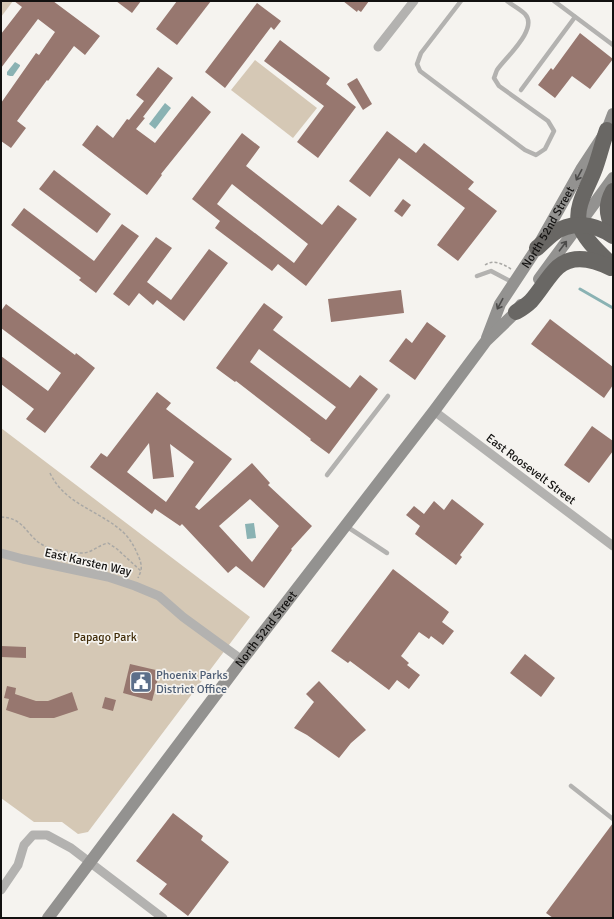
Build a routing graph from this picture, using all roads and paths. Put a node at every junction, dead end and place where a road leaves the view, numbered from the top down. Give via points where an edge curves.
1 (414, 1) edge
2 (461, 1) edge
3 (507, 1) edge
4 (554, 1) edge
5 (575, 17) junction
6 (613, 45) edge
7 (378, 47) dead end
8 (521, 90) dead end
9 (613, 114) edge
10 (607, 130) junction
11 (613, 178) edge
12 (613, 191) edge
13 (579, 224) junction
14 (613, 227) edge
15 (613, 236) edge
16 (537, 248) junction
17 (500, 263) dead end
18 (613, 268) edge
19 (477, 276) dead end
20 (513, 277) junction
21 (516, 312) junction
22 (486, 341) junction
23 (388, 396) dead end
24 (434, 411) junction
25 (50, 473) dead end
26 (327, 475) dead end
27 (1, 517) edge
28 (346, 526) junction
29 (613, 546) edge
30 (1, 553) edge
31 (386, 553) dead end
32 (141, 571) junction
33 (135, 586) junction
34 (242, 660) junction
35 (571, 786) dead end
36 (613, 819) edge
37 (90, 862) junction
38 (1, 890) edge
39 (48, 918) edge
40 (163, 918) edge

1 - 7 street
2 - 3 lane via 421,53 417,64 420,71 525,150 536,155 545,149 554,131 552,126 499,86 494,78 497,70 524,36 528,26 525,14
4 - 5 lane
5 - 6 lane
5 - 8 lane
9 - 10 main road, North 52nd Street
10 - 13 highway via 578,214
10 -> 16 main road, North 52nd Street via 582,168
11 - 13 main road, North 52nd Street
12 - 14 highway via 607,210
13 - 15 highway
13 - 16 highway via 555,232
13 - 18 highway via 594,247
21 -> 13 main road, North 52nd Street
16 - 20 main road, North 52nd Street
17 - 20 path
18 - 21 highway via 588,260 566,262 558,267 530,302
19 - 20 lane via 491,271
20 -> 22 main road, North 52nd Street
21 - 22 main road, North 52nd Street
22 - 24 main road, North 52nd Street
23 - 26 lane
24 - 28 main road, North 52nd Street
24 - 29 street, East Roosevelt Street
25 - 32 path via 61,489 74,500 127,536 140,559
27 - 32 path via 10,517 18,521 39,543 53,549 81,554 108,543
28 - 31 lane
28 - 34 main road, North 52nd Street
30 - 33 street, East Karsten Way via 108,577
32 - 33 path
33 - 34 street, East Karsten Way via 158,596
34 - 37 main road, North 52nd Street
35 - 36 lane
37 - 38 street via 72,848 47,835 33,835 24,845 18,865
37 - 39 main road, North 52nd Street
37 - 40 street

